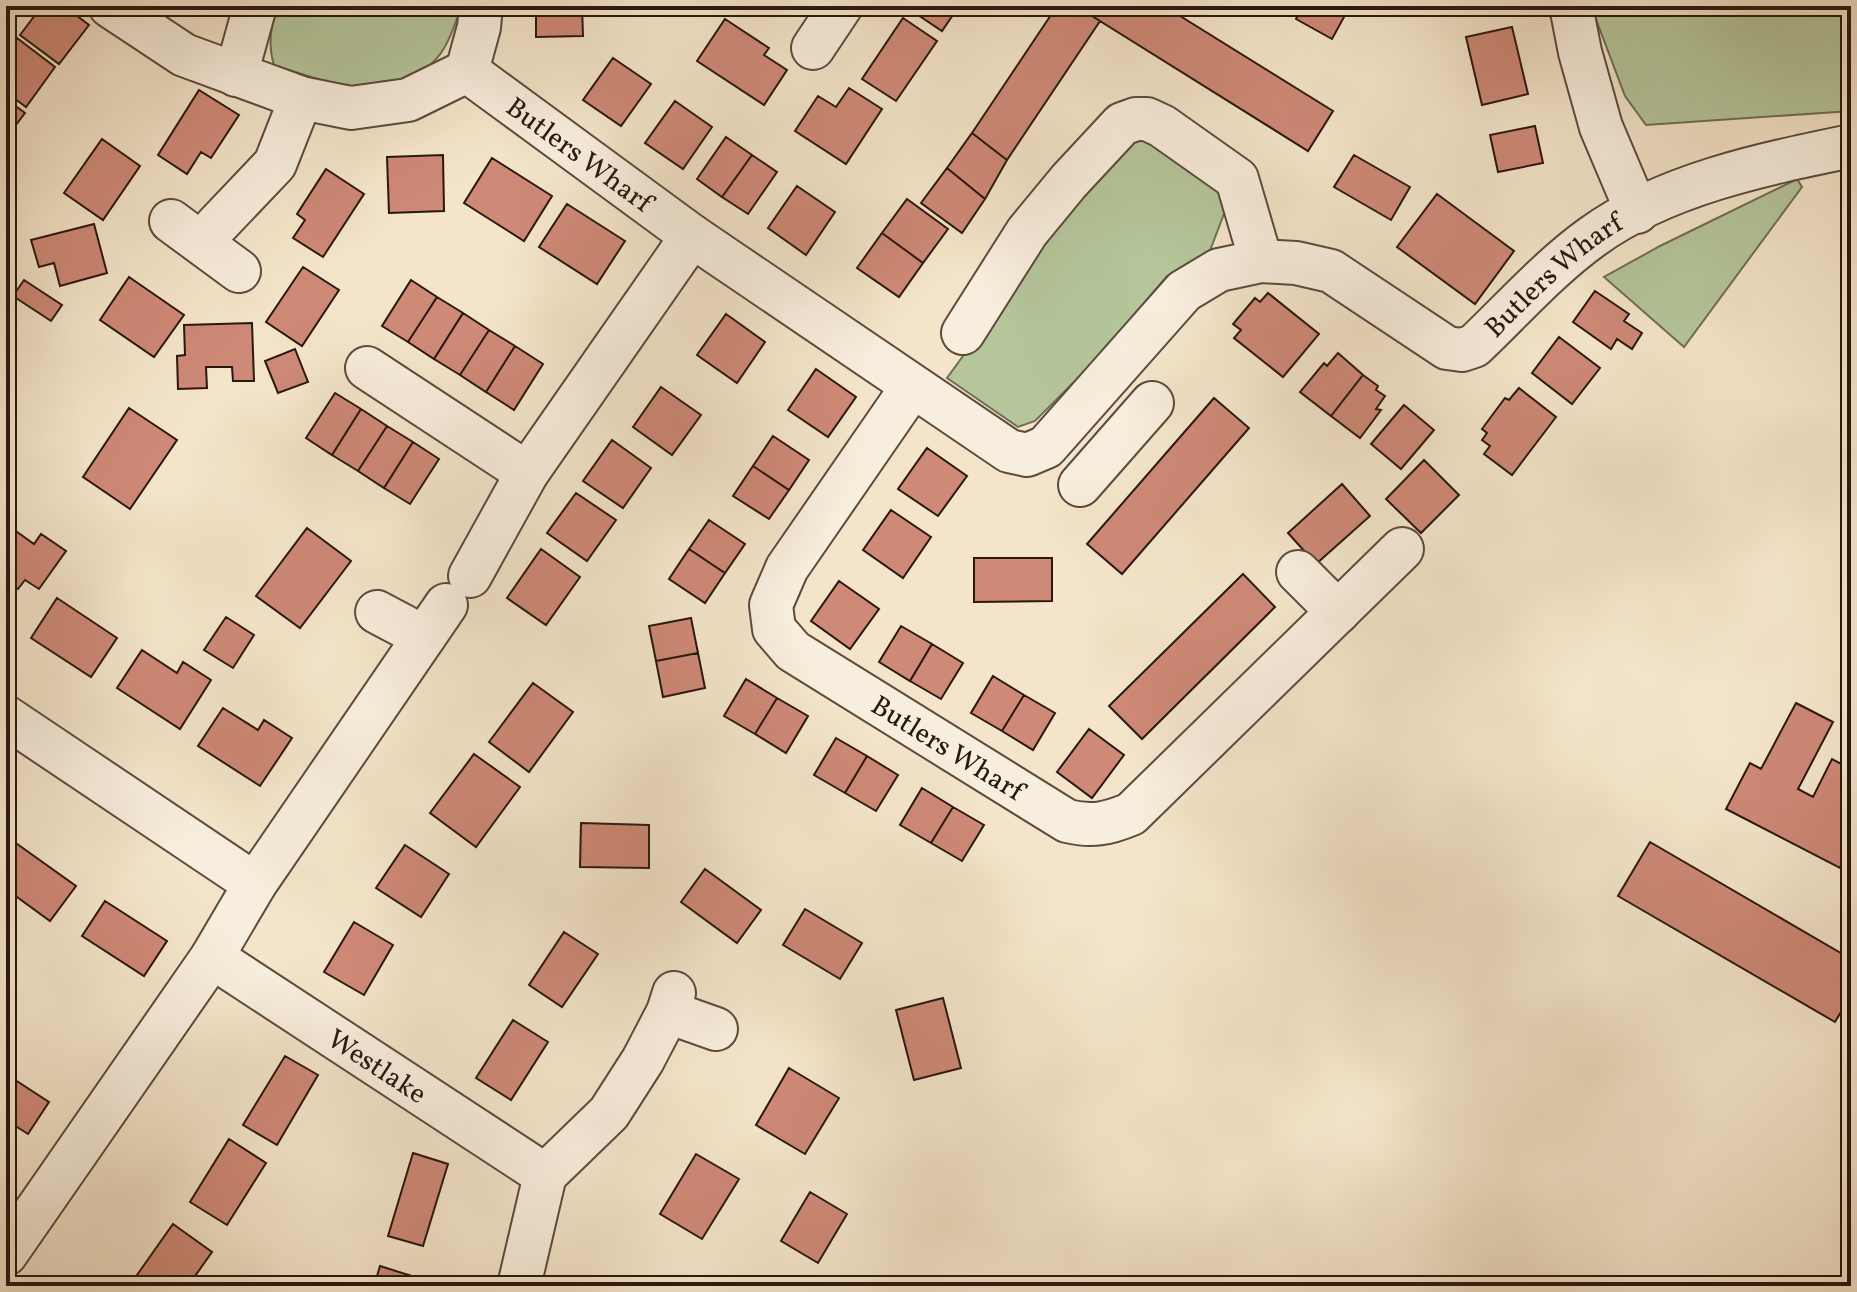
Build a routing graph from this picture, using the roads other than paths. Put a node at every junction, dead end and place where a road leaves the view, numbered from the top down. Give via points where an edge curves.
1 (110, 6) edge
2 (255, 6) edge
3 (481, 6) edge
4 (841, 6) edge
5 (1571, 6) edge
6 (813, 48) dead end
7 (467, 71) junction
8 (236, 75) junction
9 (301, 98) junction
10 (1851, 146) edge
11 (1637, 212) junction
12 (692, 236) junction
13 (1261, 261) junction
14 (239, 271) dead end
15 (963, 333) dead end
16 (367, 368) dead end
17 (912, 387) junction
18 (1152, 403) dead end
19 (1079, 410) junction
20 (1115, 443) junction
21 (527, 473) junction
22 (1080, 485) dead end
23 (1402, 549) dead end
24 (1298, 572) dead end
25 (447, 606) junction
26 (377, 612) dead end
27 (1338, 612) junction
28 (6, 717) edge
29 (255, 884) junction
30 (212, 957) junction
31 (716, 1029) dead end
32 (545, 1175) junction
33 (10, 1236) edge
34 (519, 1286) edge

1 - 8 street via 184,55
2 - 8 street
3 - 7 street
4 - 6 street
5 - 11 street via 1601,127
7 - 9 street via 408,100 351,108
7 - 12 street, Butlers Wharf
8 - 9 street
9 - 14 street via 275,164 216,226 187,233
10 - 11 street, Butlers Wharf via 1748,169 1693,186
11 - 13 street, Butlers Wharf via 1592,237 1474,346 1462,350 1447,348 1331,271
12 - 17 street, Butlers Wharf
12 - 21 street
13 - 15 street via 1237,179 1162,126 1136,119 1106,139 1027,232
13 - 19 street, Butlers Wharf via 1219,270 1184,291
16 - 21 street
17 - 19 street, Butlers Wharf via 1009,451 1027,455 1046,447
17 - 27 street, Butlers Wharf via 787,568 771,605 774,629 793,651 1067,821 1108,824 1131,814
18 - 20 street
19 - 20 street
20 - 22 street
21 - 25 street
23 - 27 street, Butlers Wharf
24 - 27 street
25 - 26 street
25 - 29 street
28 - 29 street
29 - 30 street
30 - 32 street, Westlake
30 - 33 street
31 - 32 street via 671,1003 609,1113
32 - 34 street

